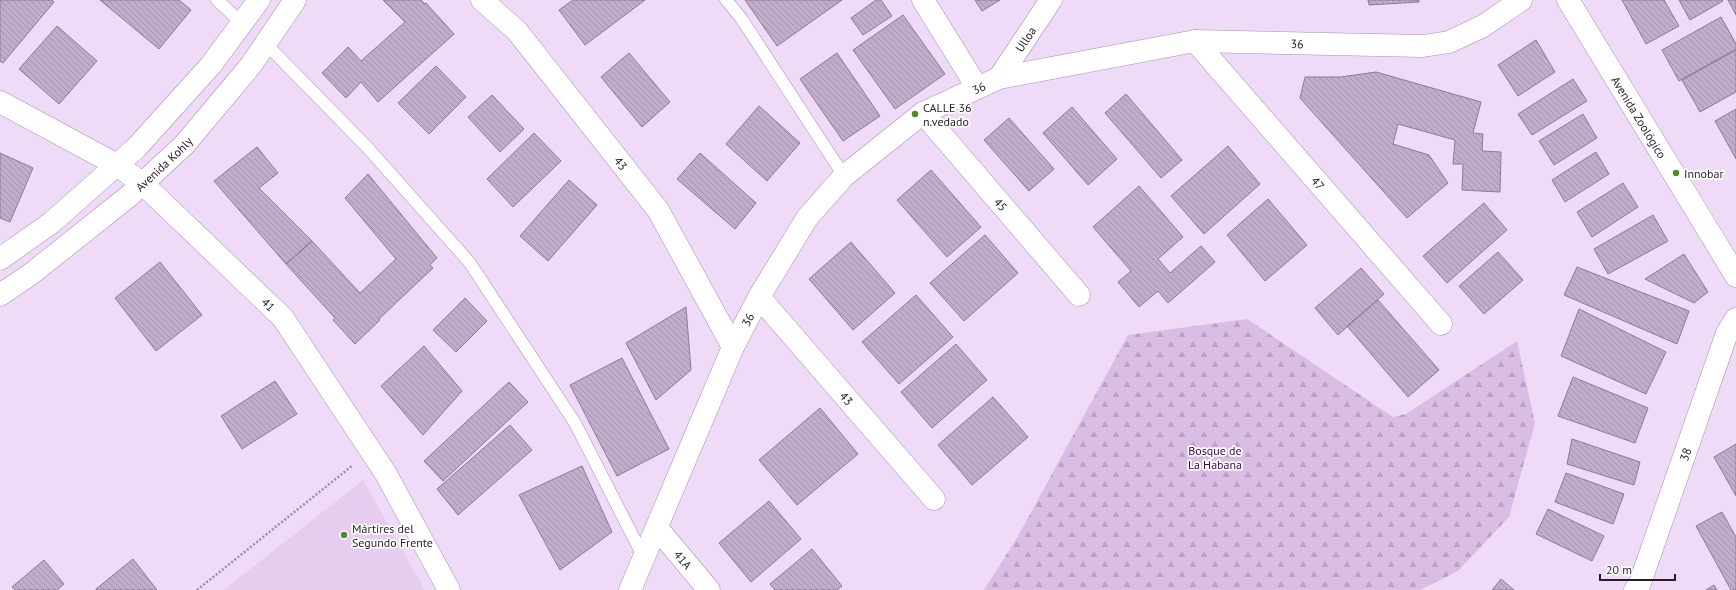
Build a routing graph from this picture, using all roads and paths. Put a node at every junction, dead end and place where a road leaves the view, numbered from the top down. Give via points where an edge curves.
1 (217, 0) edge
2 (259, 0) edge
3 (295, 0) edge
4 (482, 0) edge
5 (726, 0) edge
6 (923, 0) edge
7 (1052, 0) edge
8 (1521, 0) edge
9 (1568, 0) edge
10 (244, 24) junction
11 (1195, 41) junction
12 (266, 44) junction
13 (999, 78) junction
14 (977, 87) junction
15 (0, 102) edge
16 (923, 113) junction
17 (117, 165) junction
18 (844, 176) junction
19 (142, 184) junction
20 (0, 259) edge
21 (1736, 276) edge
22 (0, 295) edge
23 (1079, 295) dead end
24 (759, 297) junction
25 (1736, 319) edge
26 (1441, 324) dead end
27 (733, 347) junction
28 (370, 451) junction
29 (934, 499) dead end
30 (657, 528) junction
31 (644, 558) junction
32 (197, 590) edge
33 (448, 590) edge
34 (630, 590) edge
35 (709, 590) edge
36 (1635, 590) edge

1 - 10 lane
2 - 10 street
3 - 12 street, Avenida Kohly
4 - 27 street, 43 via 517,31 658,210
5 - 18 lane via 741,18
6 - 14 street
7 - 13 street, Ulloa
8 - 11 street, 36 via 1483,26 1449,42 1423,46
9 - 21 street, Avenida Zoológico
10 - 12 street
10 - 17 street via 184,97
11 - 13 street, 36
11 - 26 street, 47
12 - 19 street, Avenida Kohly via 184,144
12 - 31 lane via 367,147 470,264 575,423
13 - 14 street, 36
14 - 16 street, 36
15 - 17 street, 41
16 - 18 street, 36
16 - 23 street, 45
17 - 19 street, 41
17 - 20 street via 51,223
18 - 24 street, 36 via 807,218
19 - 22 street, Avenida Kohly via 68,246
19 - 28 street, 41 via 283,318
24 - 27 street, 36
24 - 29 street, 43
25 - 36 street, 38 via 1727,333 1640,583
27 - 30 street, 36
28 - 32 path
28 - 33 street, 41 via 386,474
30 - 31 street, 36
30 - 35 street, 41A
31 - 34 street, 36

